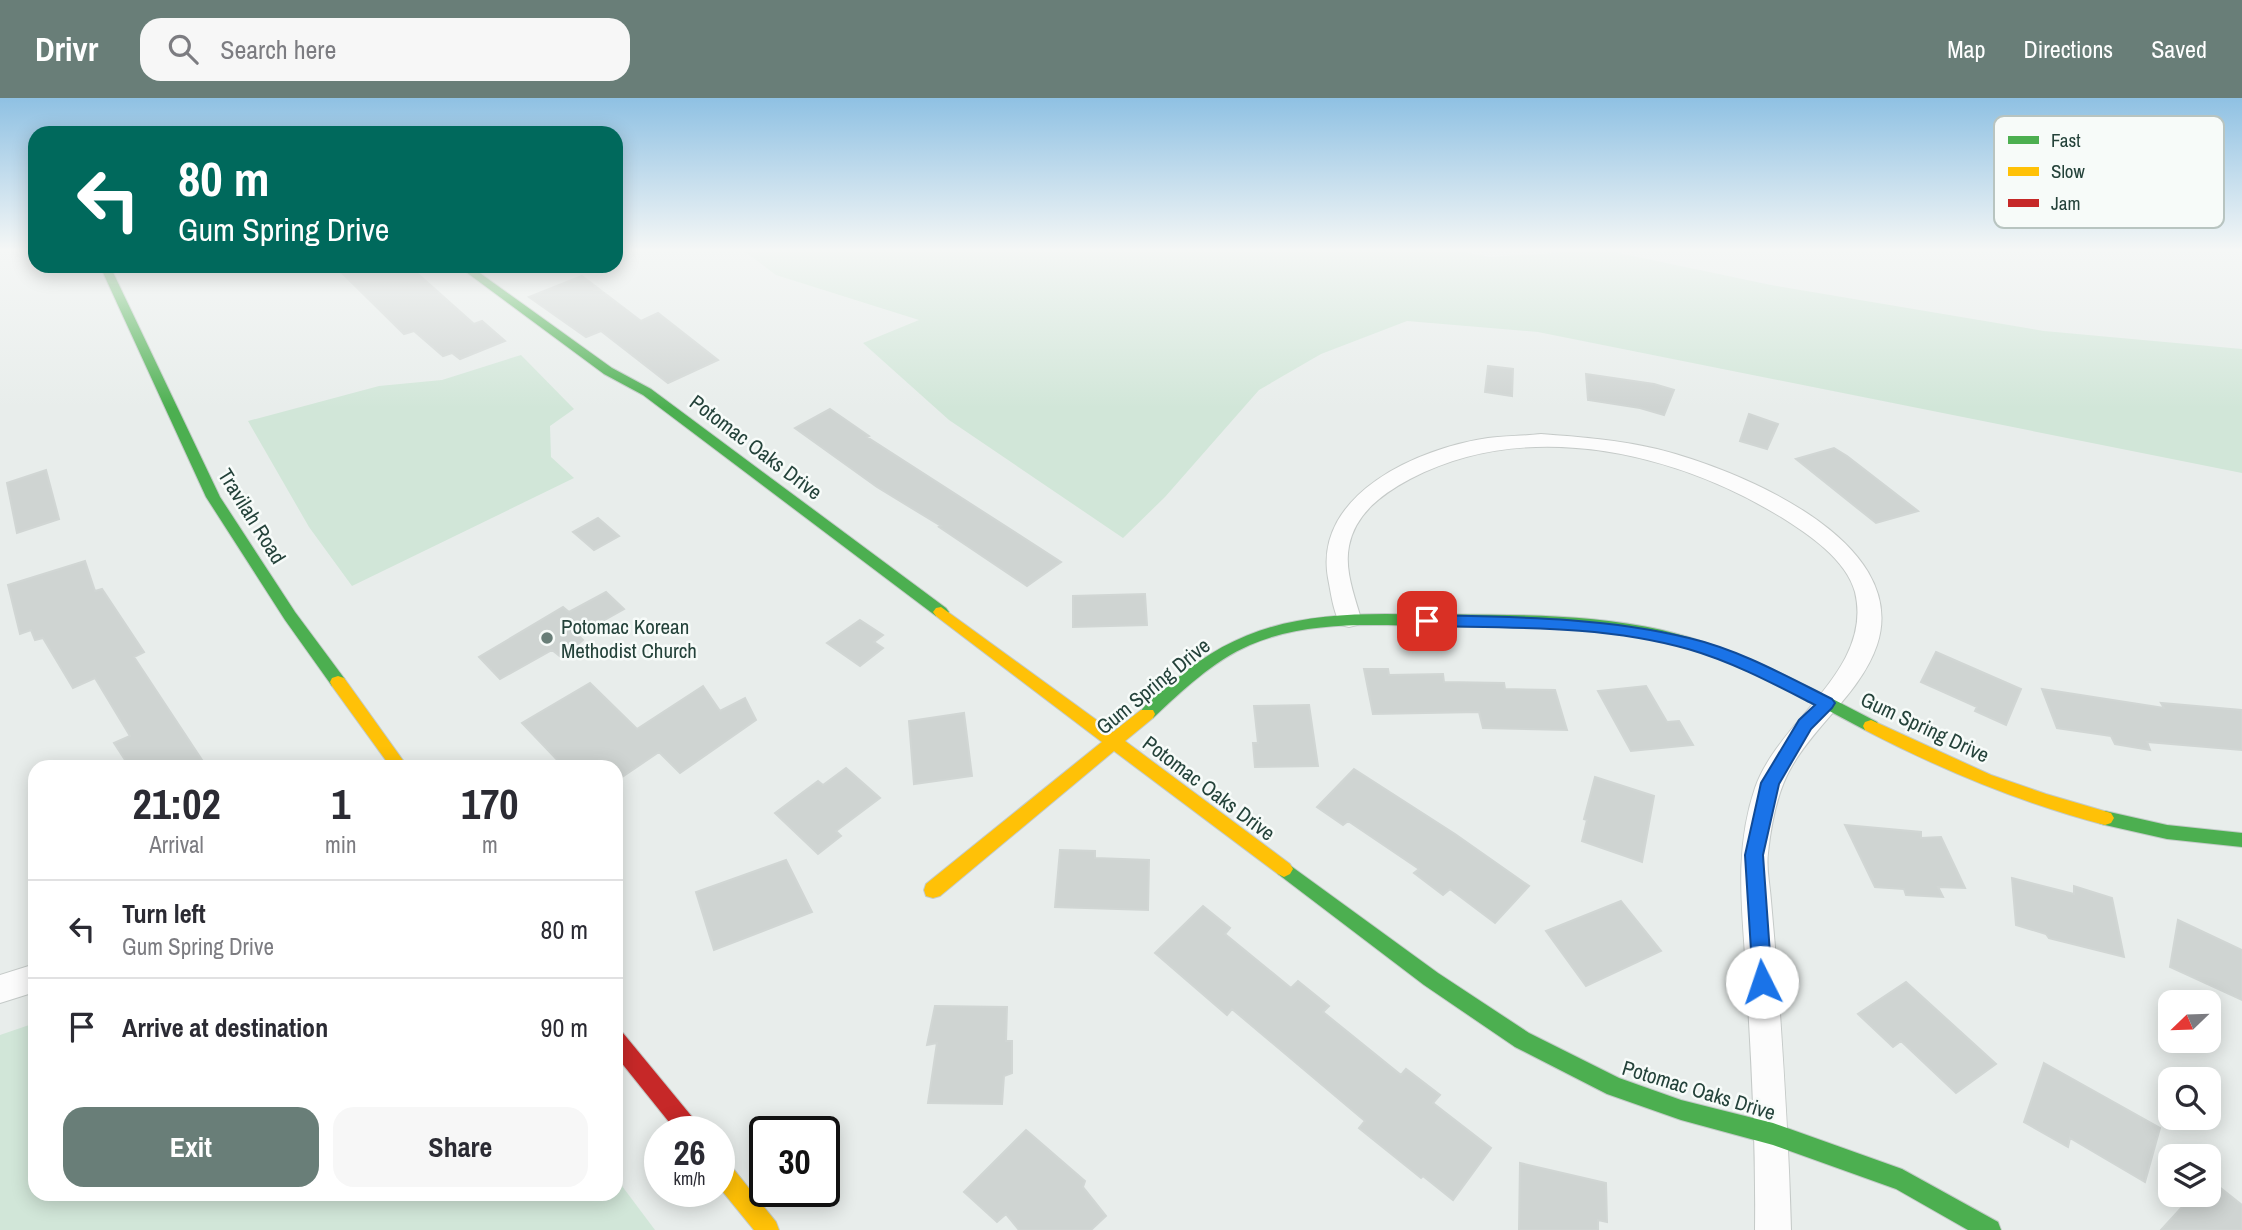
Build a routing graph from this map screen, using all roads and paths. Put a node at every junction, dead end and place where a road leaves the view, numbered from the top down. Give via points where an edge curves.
1 (122, 303) edge
2 (514, 303) edge
3 (1349, 619) junction
4 (1826, 703) junction
5 (1115, 744) junction
6 (395, 760) edge
7 (2242, 840) edge
8 (933, 890) dead end
9 (28, 980) edge
10 (0, 989) edge
11 (623, 1049) edge
12 (677, 1116) edge
13 (1773, 1134) junction
14 (735, 1189) edge
15 (768, 1230) edge
16 (1773, 1230) edge
17 (1990, 1230) edge

1 - 6 street, Travilah Road via 213,497 290,616
2 - 5 street, Potomac Oaks Drive via 608,371 647,392
3 - 4 street, Gum Spring Drive via 1538,623 1621,630 1690,644 1754,667
3 - 4 street via 1336,549 1347,519 1401,473 1437,455 1476,446 1555,441 1600,445 1678,462 1732,481 1780,505 1820,533 1847,560 1866,590 1871,623 1859,661
3 - 5 street, Gum Spring Drive via 1287,626 1242,643 1204,666
4 - 7 street, Gum Spring Drive via 1950,765 2017,791 2165,833
4 - 13 street via 1805,725 1770,783 1754,855
5 - 8 street, Gum Spring Drive
5 - 13 street, Potomac Oaks Drive via 1431,979 1522,1040 1614,1087
9 - 10 street
11 - 12 street
13 - 16 street
13 - 17 street, Potomac Oaks Drive via 1902,1180
14 - 15 street

